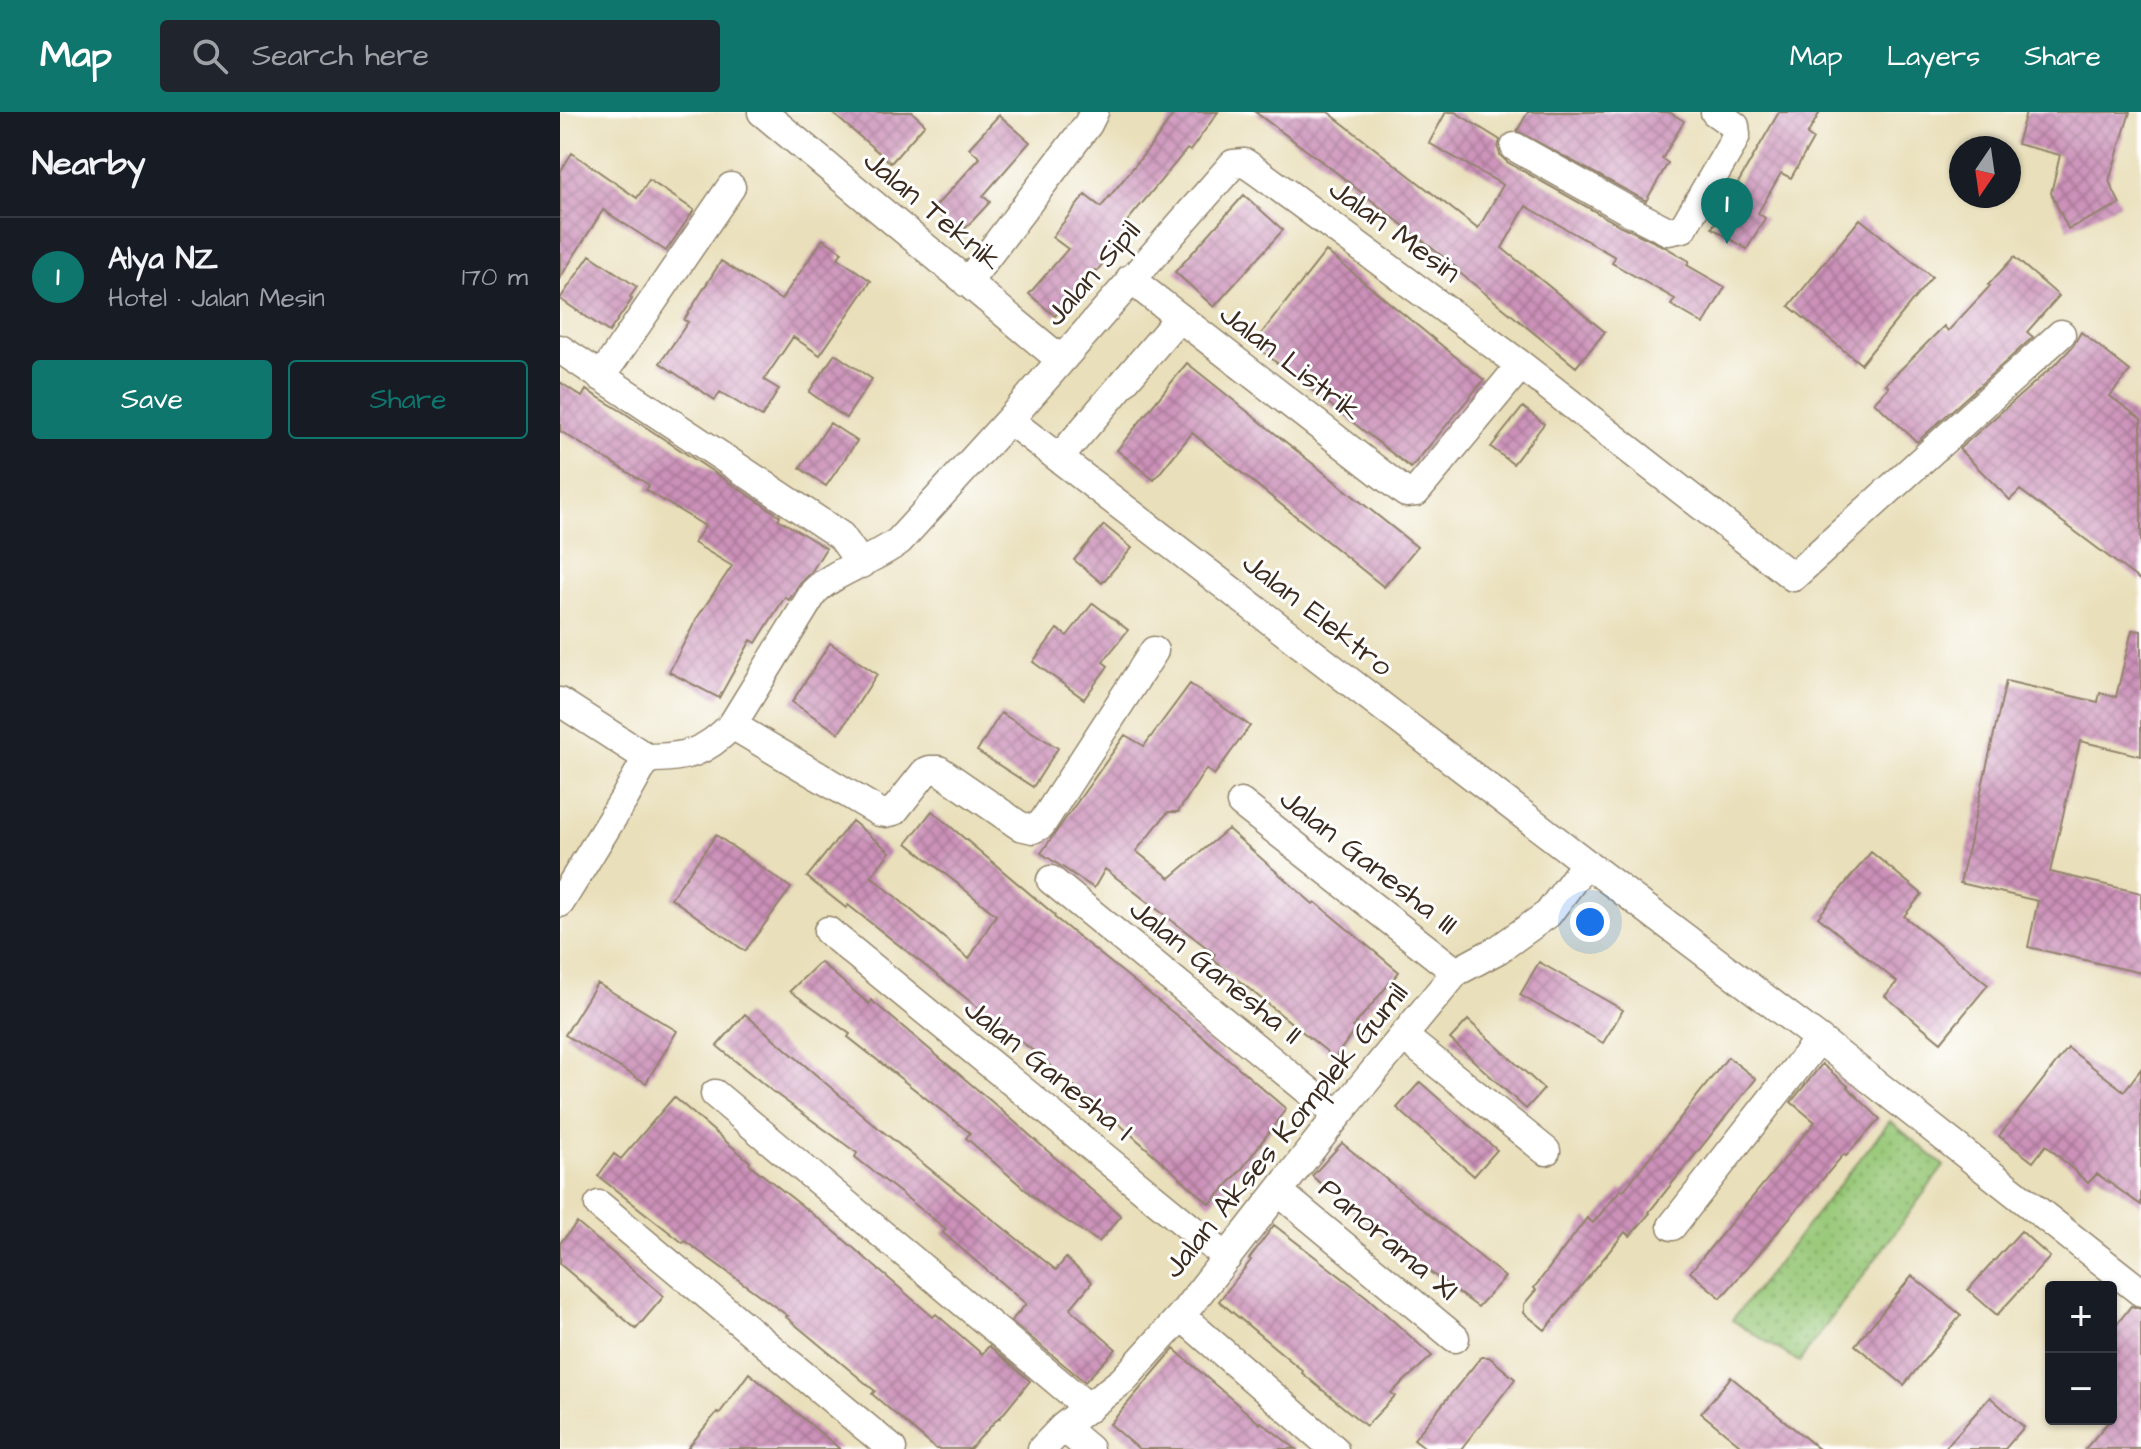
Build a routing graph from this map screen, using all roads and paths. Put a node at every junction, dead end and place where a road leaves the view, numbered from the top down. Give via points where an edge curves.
1 (762, 112) edge
2 (1094, 112) edge
3 (1715, 112) edge
4 (1515, 147) dead end
5 (1226, 170) joint
6 (731, 187) dead end
7 (1130, 279) junction
8 (967, 283) junction
9 (1179, 318) junction
10 (2061, 334) dead end
11 (560, 349) edge
12 (1061, 360) junction
13 (1521, 365) junction
14 (601, 377) junction
15 (1009, 420) junction
16 (1059, 458) junction
17 (861, 564) junction
18 (1154, 651) dead end
19 (560, 702) edge
20 (732, 725) junction
21 (647, 758) junction
22 (1241, 803) dead end
23 (1586, 863) junction
24 (1051, 880) dead end
25 (560, 903) edge
26 (828, 931) dead end
27 (1456, 972) junction
28 (1403, 1036) junction
29 (1819, 1039) junction
30 (715, 1094) dead end
31 (1338, 1115) junction
32 (1546, 1151) dead end
33 (1279, 1192) junction
34 (599, 1205) dead end
35 (1672, 1226) dead end
36 (1227, 1258) junction
37 (2141, 1292) edge
38 (1181, 1316) junction
39 (1455, 1338) dead end
40 (1089, 1408) junction
41 (1063, 1427) junction
42 (892, 1449) edge
43 (1042, 1449) edge
44 (1089, 1449) edge
45 (1334, 1449) edge

1 - 8 street, Jalan Teknik
2 - 8 street
3 - 4 street via 1735,126 1736,135 1683,228 1668,231
5 - 7 street, Jalan Sipil
5 - 13 street, Jalan Mesin via 1245,163
6 - 14 street
7 - 9 street, Jalan Listrik
7 - 12 street, Jalan Sipil
8 - 12 street, Jalan Teknik
9 - 13 street, Jalan Listrik via 1400,490 1412,494
9 - 16 street
10 - 13 street via 1793,577
11 - 14 street
12 - 15 street, Jalan Sipil
14 - 17 street via 841,536
15 - 16 street, Jalan Elektro
15 - 17 street, Jalan Sipil via 899,541
16 - 23 street, Jalan Elektro
17 - 20 street, Jalan Sipil via 824,581 814,592
18 - 20 street via 1041,825 1033,829 1020,826 939,770 925,772 894,811 879,812
19 - 21 street
20 - 21 street via 694,753
21 - 25 street
22 - 27 street, Jalan Ganesha III
23 - 27 street, Jalan Akses Komplek Gumil via 1548,914
23 - 29 street, Jalan Elektro
24 - 31 street, Jalan Ganesha II
26 - 36 street, Jalan Ganesha I
27 - 28 street, Jalan Akses Komplek Gumil
28 - 31 street, Jalan Akses Komplek Gumil
28 - 32 street
29 - 35 street
29 - 37 street, Jalan Elektro
30 - 40 street
31 - 33 street, Jalan Akses Komplek Gumil
33 - 36 street, Jalan Akses Komplek Gumil
33 - 39 street, Panorama XI
34 - 42 street
36 - 38 street, Jalan Akses Komplek Gumil
38 - 40 street, Jalan Akses Komplek Gumil via 1123,1380
38 - 45 street
40 - 41 street, Jalan Akses Komplek Gumil
41 - 43 street, Jalan Akses Komplek Gumil
41 - 44 street

